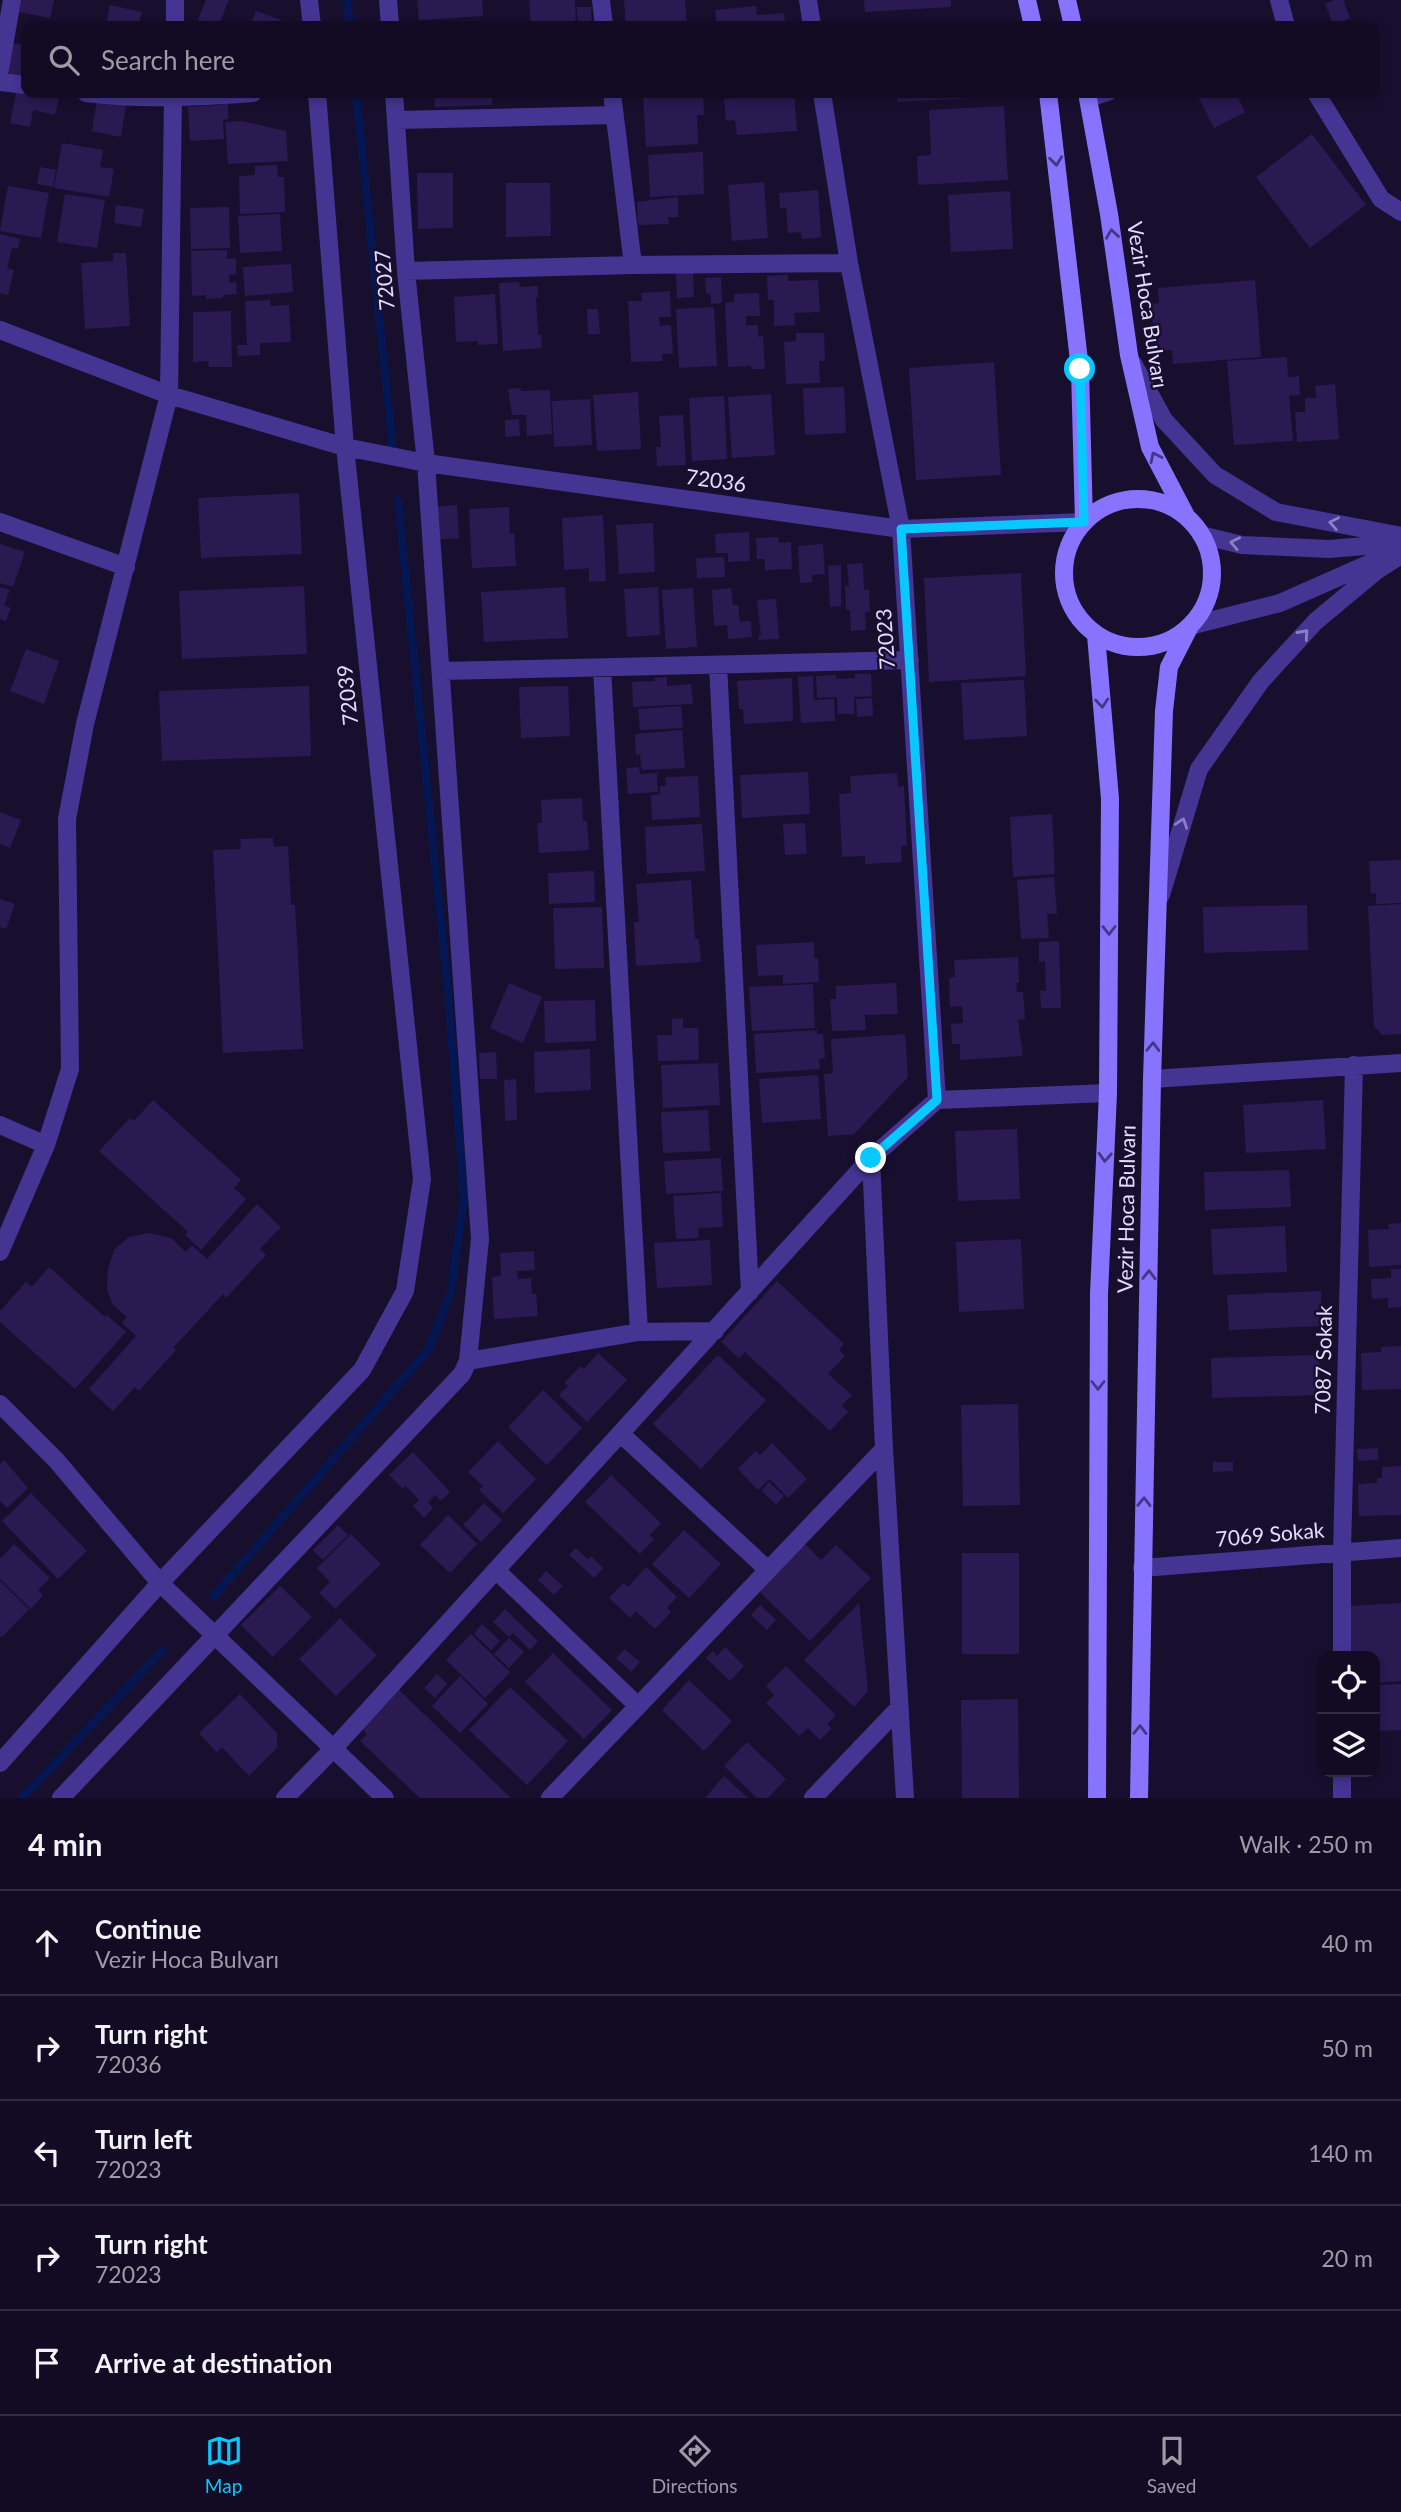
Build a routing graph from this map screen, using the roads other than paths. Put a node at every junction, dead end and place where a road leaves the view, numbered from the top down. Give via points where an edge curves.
1 (12, 0) edge
2 (176, 0) edge
3 (309, 0) edge
4 (388, 0) edge
5 (601, 0) edge
6 (808, 0) edge
7 (1027, 0) edge
8 (1067, 0) edge
9 (1279, 0) edge
10 (175, 21) edge
11 (311, 21) edge
12 (390, 21) edge
13 (603, 21) edge
14 (811, 21) edge
15 (1032, 21) edge
16 (1072, 21) edge
17 (1285, 21) edge
18 (0, 69) edge
19 (0, 82) edge
20 (21, 84) edge
21 (173, 98) edge
22 (317, 98) edge
23 (394, 98) edge
24 (612, 98) edge
25 (823, 98) edge
26 (1049, 98) edge
27 (1088, 98) edge
28 (1319, 98) edge
29 (614, 115) junction
30 (396, 120) junction
31 (1401, 212) edge
32 (849, 263) junction
33 (633, 265) junction
34 (406, 271) junction
35 (0, 330) edge
36 (1129, 355) junction
37 (169, 395) junction
38 (345, 447) junction
39 (426, 463) junction
40 (1187, 517) junction
41 (0, 522) edge
42 (1084, 522) junction
43 (901, 529) junction
44 (1201, 535) junction
45 (1401, 536) edge
46 (1401, 542) edge
47 (1401, 553) edge
48 (126, 567) junction
49 (1190, 626) junction
50 (1096, 635) junction
51 (910, 660) junction
52 (718, 665) junction
53 (602, 668) junction
54 (442, 671) junction
55 (1157, 912) junction
56 (1401, 1063) edge
57 (1354, 1065) junction
58 (1152, 1079) junction
59 (1108, 1093) junction
60 (937, 1100) junction
61 (0, 1125) edge
62 (46, 1145) junction
63 (871, 1158) junction
64 (0, 1252) edge
65 (750, 1292) junction
66 (716, 1331) junction
67 (639, 1332) junction
68 (468, 1361) junction
69 (0, 1404) edge
70 (621, 1434) junction
71 (884, 1449) junction
72 (1401, 1548) edge
73 (1342, 1552) junction
74 (1142, 1568) junction
75 (768, 1570) junction
76 (500, 1574) dead end
77 (160, 1583) junction
78 (215, 1636) junction
79 (1342, 1651) edge
80 (638, 1706) junction
81 (899, 1708) junction
82 (333, 1749) junction
83 (0, 1763) edge
84 (1342, 1777) edge
85 (61, 1798) edge
86 (285, 1798) edge
87 (385, 1798) edge
88 (550, 1798) edge
89 (813, 1798) edge
90 (905, 1798) edge
91 (1097, 1798) edge
92 (1139, 1798) edge
93 (1342, 1798) edge

1 - 18 street
2 - 10 street
3 - 11 street
4 - 12 street
5 - 13 street
6 - 14 street
7 - 15 main road
8 - 16 main road
9 - 17 street
19 - 20 street
21 - 37 street
22 - 38 street, 72039
23 - 30 street, 72027
24 - 29 street
25 - 32 street, 72023
26 -> 42 main road via 1080,369
36 -> 27 main road, Vezir Hoca Bulvarı
28 - 31 street via 1381,199
29 - 30 street
29 - 33 street
30 - 34 street, 72027
32 - 33 street
32 - 43 street, 72023
33 - 34 street
34 - 39 street, 72027
35 - 37 street, 72036
40 -> 36 main road, Vezir Hoca Bulvarı via 1150,447
45 -> 36 street via 1276,512 1215,475 1164,420
37 - 38 street, 72036
37 - 48 street
38 - 39 street, 72036
38 - 77 street, 72039 via 422,1179 405,1291 362,1370
39 - 43 street, 72036
39 - 54 street, 72027
40 - 42 main road via 1146,499 1123,500
40 - 44 main road
41 - 48 street
42 - 43 street, 72036
42 - 50 main road via 1070,543 1064,568 1066,594 1078,617
43 - 51 street, 72023
46 -> 44 street via 1329,549 1242,545
44 - 49 main road via 1210,555 1212,581 1205,605
47 - 49 street via 1280,603
55 -> 47 street via 1199,769 1261,681 1316,621
48 - 62 street via 85,724 67,819 71,1069
49 - 50 main road via 1169,641 1145,648 1119,645
49 - 55 main road, Vezir Hoca Bulvarı via 1168,667
50 -> 59 main road, Vezir Hoca Bulvarı via 1110,800
51 - 52 street
51 - 60 street, 72023
52 - 53 street
52 - 65 street
53 - 54 street
53 - 67 street
54 - 68 street, 72027 via 480,1239
58 -> 55 main road, Vezir Hoca Bulvarı
56 - 57 street
57 - 58 street
57 - 73 street, 7087 Sokak
74 -> 58 main road, Vezir Hoca Bulvarı
59 - 60 street
59 -> 91 main road, Vezir Hoca Bulvarı via 1099,1294
60 - 63 street
61 - 62 street
62 - 64 street
63 - 65 street
63 - 71 street
65 - 66 street
66 - 67 street
66 - 70 street
67 - 68 street
68 - 78 street via 462,1374
69 - 77 street via 55,1460
70 - 75 street
70 - 82 street
71 - 75 street
71 - 81 street
72 - 73 street, 7069 Sokak
73 - 74 street, 7069 Sokak
73 - 79 street, 7087 Sokak
92 -> 74 main road, Vezir Hoca Bulvarı
75 - 80 street
76 - 80 street
77 - 78 street
77 - 83 street, 72039
78 - 82 street
78 - 85 street
80 - 88 street
81 - 89 street
81 - 90 street
82 - 86 street
82 - 87 street
84 - 93 street

